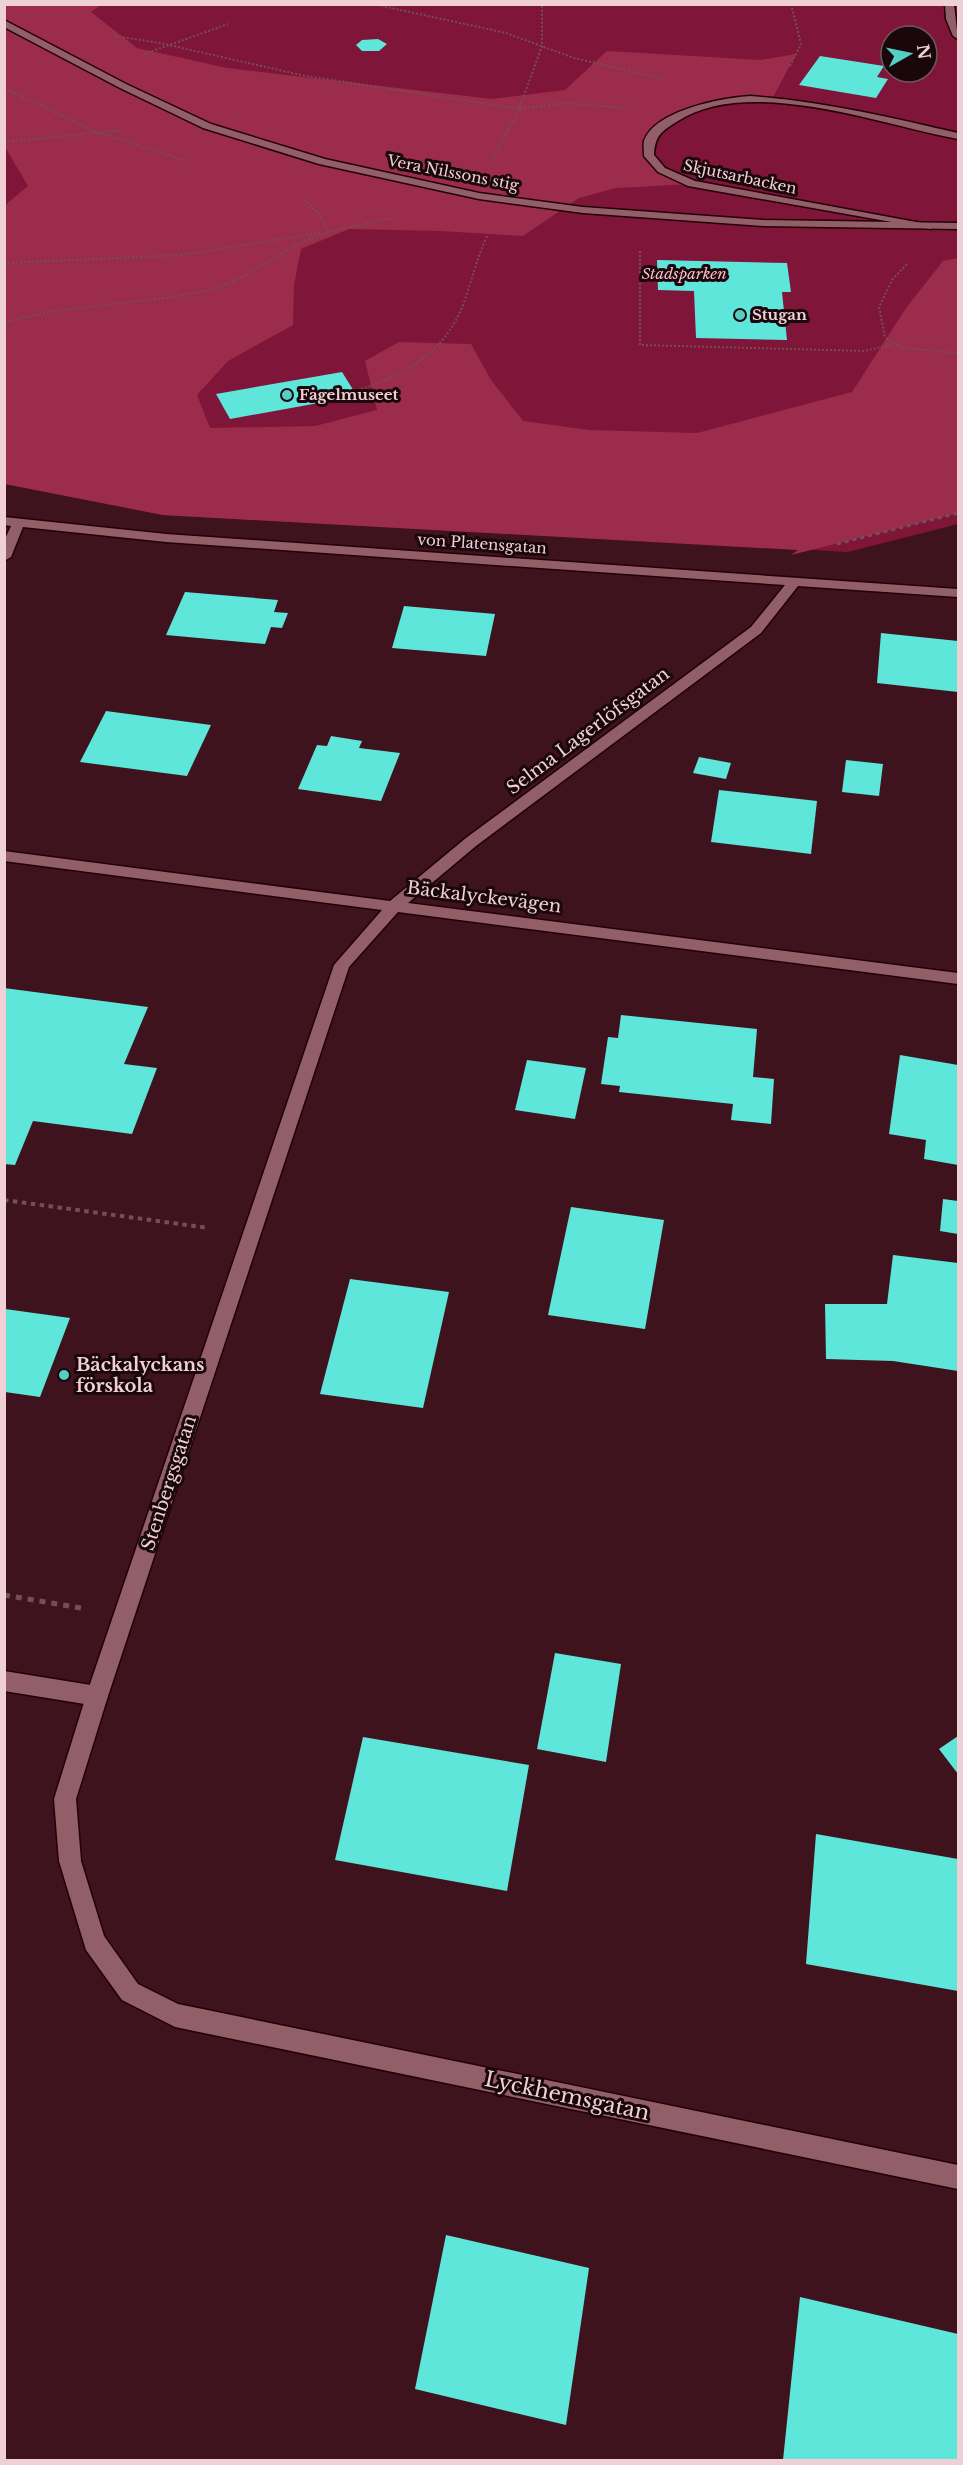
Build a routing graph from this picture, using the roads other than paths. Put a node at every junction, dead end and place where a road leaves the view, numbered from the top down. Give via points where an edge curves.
1 (949, 4) edge
2 (4, 23) edge
3 (958, 36) edge
4 (958, 136) edge
5 (958, 226) edge
6 (927, 227) junction
7 (11, 523) edge
8 (4, 557) edge
9 (795, 580) junction
10 (958, 593) edge
11 (4, 856) edge
12 (395, 905) junction
13 (958, 979) edge
14 (4, 1681) edge
15 (97, 1696) junction
16 (175, 2015) joint
17 (958, 2176) edge

1 - 3 street
2 - 6 street, Vera Nilssons stig via 207,126 323,162 479,196 583,210 763,223
4 - 6 street, Skjutsarbacken via 856,114 731,99 675,118 656,132 647,146 648,156 668,177 692,184
5 - 6 street, Skjutsarbacken
7 - 8 street
7 - 9 street, von Platensgatan via 166,538
9 - 10 street, von Platensgatan
9 - 12 street, Selma Lagerlöfsgatan via 756,630 471,842
11 - 12 street, Bäckalyckevägen
12 - 13 street, Bäckalyckevägen
12 - 15 street, Stenbergsgatan via 342,965
14 - 15 street
15 - 16 street, Stenbergsgatan via 65,1799 70,1861 94,1942 130,1992
16 - 17 street, Lyckhemsgatan

